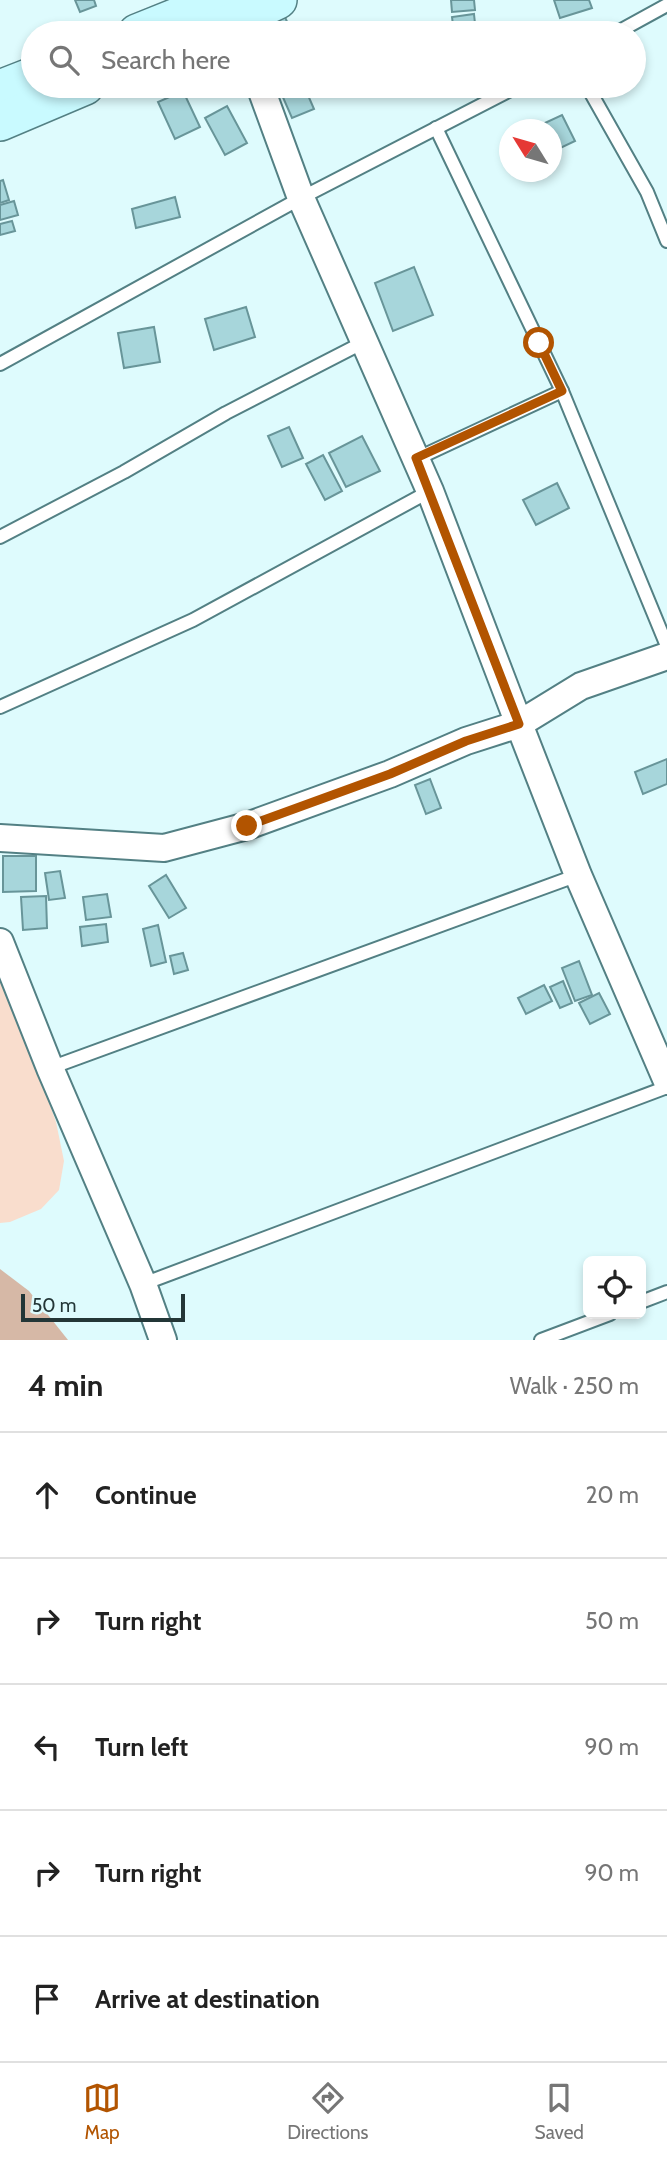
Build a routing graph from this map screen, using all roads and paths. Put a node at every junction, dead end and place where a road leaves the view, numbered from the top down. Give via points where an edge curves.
1 (278, 0) edge
2 (667, 5) edge
3 (226, 18) edge
4 (208, 21) edge
5 (638, 21) edge
6 (21, 81) edge
7 (0, 89) edge
8 (57, 98) edge
9 (264, 98) edge
10 (495, 98) edge
11 (594, 98) edge
12 (0, 122) edge
13 (436, 128) junction
14 (302, 198) junction
15 (667, 241) edge
16 (366, 341) junction
17 (0, 365) edge
18 (562, 391) junction
19 (416, 458) junction
20 (430, 491) junction
21 (0, 537) edge
22 (667, 646) edge
23 (667, 656) edge
24 (0, 707) edge
25 (519, 724) junction
26 (0, 838) edge
27 (578, 875) junction
28 (0, 942) edge
29 (50, 1068) junction
30 (667, 1081) edge
31 (667, 1087) edge
32 (143, 1284) junction
33 (667, 1292) edge
34 (646, 1300) edge
35 (597, 1319) edge
36 (163, 1340) edge
37 (541, 1340) edge

1 - 3 main road
2 - 5 lane
3 - 4 main road
6 - 7 main road
8 - 12 main road
9 - 14 street
10 - 13 lane
11 - 15 lane via 647,192
13 - 14 lane
13 - 18 lane
14 - 16 street
14 - 17 lane
16 - 19 street
16 - 21 lane
18 - 19 lane
18 - 22 lane
19 - 20 street
20 - 24 lane via 193,620
20 - 25 street
23 - 25 street via 581,686
25 - 26 street via 247,826 164,848
25 - 27 street
27 - 29 lane
27 - 30 street
28 - 29 street
29 - 32 street
31 - 32 lane
32 - 36 street
33 - 34 lane
35 - 37 lane

